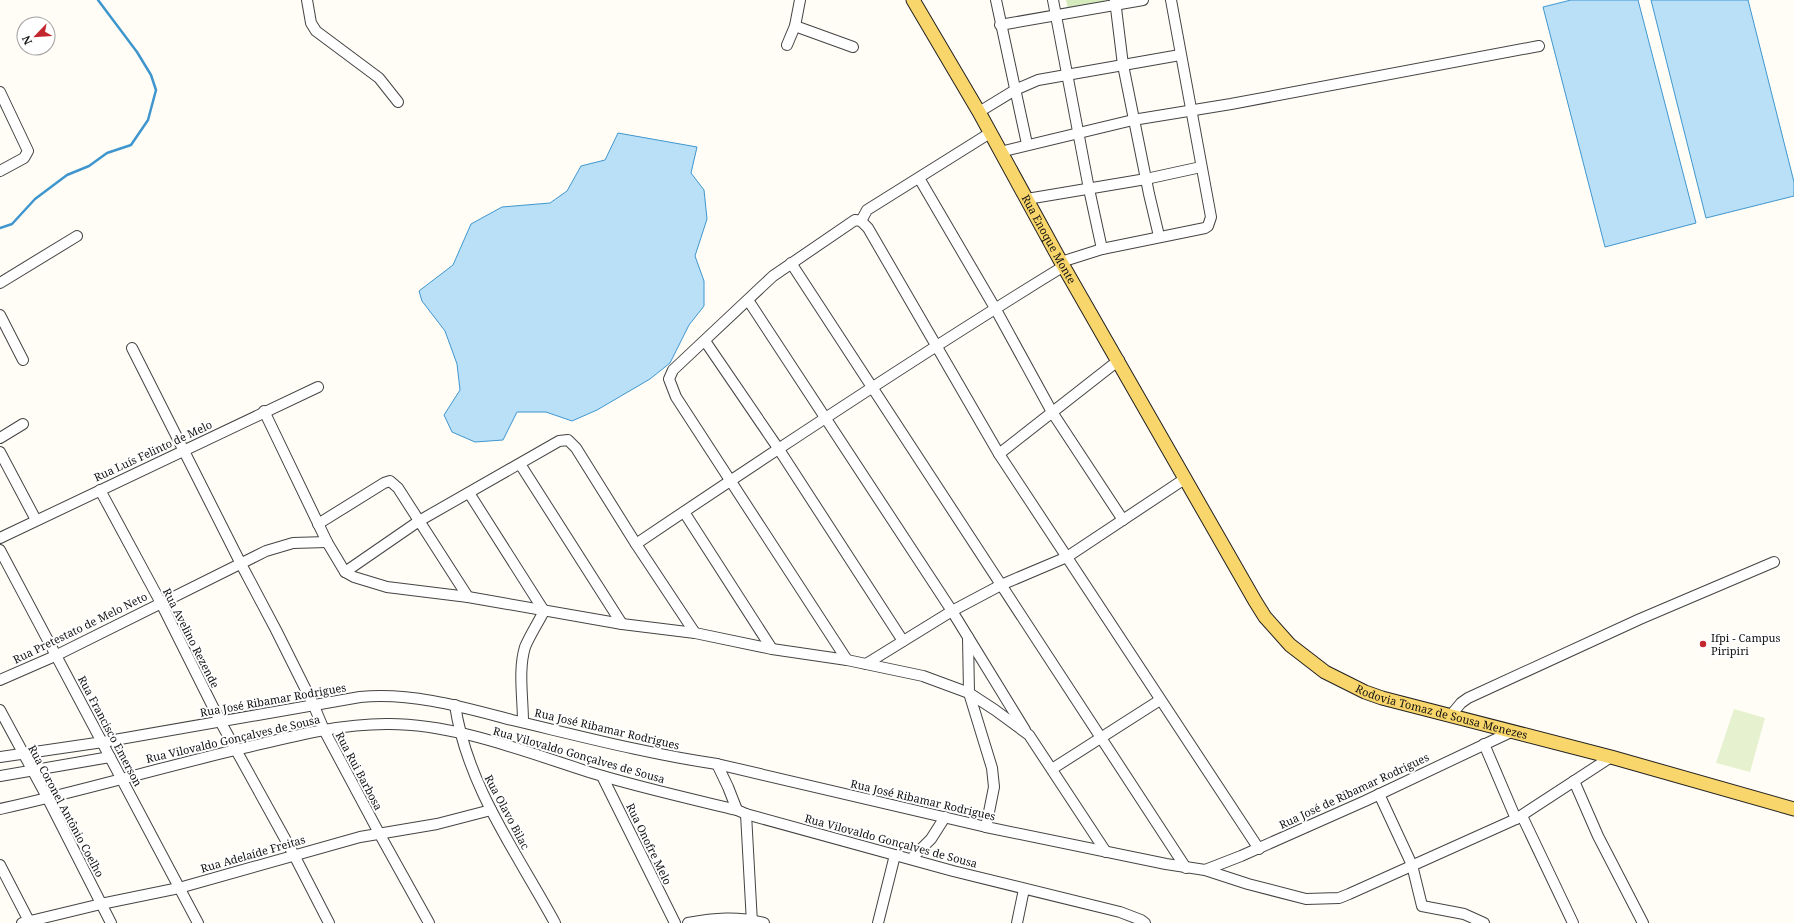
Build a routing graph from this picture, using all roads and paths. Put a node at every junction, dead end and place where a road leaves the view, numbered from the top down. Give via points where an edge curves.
1 (307, 0) edge
2 (800, 0) edge
3 (913, 0) edge
4 (996, 0) edge
5 (1053, 0) edge
6 (1143, 0) edge
7 (1171, 0) edge
8 (1115, 2) edge
9 (1056, 15) junction
10 (1000, 25) junction
11 (795, 26) junction
12 (787, 45) dead end
13 (1539, 46) dead end
14 (853, 47) dead end
15 (1180, 55) junction
16 (1123, 65) junction
17 (1068, 74) junction
18 (1015, 90) junction
19 (0, 92) edge
20 (398, 102) dead end
21 (1192, 110) junction
22 (979, 112) junction
23 (1133, 120) junction
24 (990, 133) junction
25 (1079, 134) junction
26 (1027, 144) junction
27 (1000, 152) junction
28 (1201, 167) junction
29 (0, 171) edge
30 (919, 178) junction
31 (1146, 179) junction
32 (1089, 189) junction
33 (1027, 199) junction
34 (861, 221) junction
35 (77, 236) dead end
36 (1159, 236) junction
37 (1102, 249) junction
38 (791, 263) junction
39 (1063, 264) junction
40 (0, 283) edge
41 (748, 300) junction
42 (995, 308) junction
43 (0, 315) edge
44 (704, 341) junction
45 (936, 345) junction
46 (132, 348) dead end
47 (23, 360) dead end
48 (1119, 360) junction
49 (318, 387) dead end
50 (872, 387) junction
51 (264, 411) junction
52 (1052, 412) junction
53 (824, 418) junction
54 (23, 424) dead end
55 (0, 438) edge
56 (778, 448) junction
57 (184, 450) junction
58 (0, 452) edge
59 (999, 454) junction
60 (520, 464) junction
61 (1186, 478) junction
62 (730, 480) junction
63 (100, 490) junction
64 (469, 493) junction
65 (684, 512) junction
66 (36, 520) junction
67 (1123, 520) junction
68 (419, 521) junction
69 (318, 524) junction
70 (0, 538) edge
71 (327, 542) junction
72 (636, 544) junction
73 (0, 550) edge
74 (1067, 557) junction
75 (1774, 562) dead end
76 (241, 564) junction
77 (345, 572) junction
78 (1001, 585) junction
79 (468, 597) junction
80 (161, 603) junction
81 (544, 611) junction
82 (952, 611) junction
83 (622, 624) junction
84 (695, 633) junction
85 (968, 637) junction
86 (903, 641) junction
87 (772, 649) junction
88 (55, 656) junction
89 (846, 660) junction
90 (866, 664) junction
91 (0, 680) edge
92 (969, 693) junction
93 (1160, 700) junction
94 (455, 705) junction
95 (314, 706) junction
96 (0, 710) edge
97 (1451, 716) junction
98 (220, 721) junction
99 (523, 722) junction
100 (324, 730) junction
101 (1512, 731) junction
102 (460, 733) junction
103 (1028, 735) junction
104 (1101, 738) junction
105 (103, 742) junction
106 (1484, 744) junction
107 (236, 749) junction
108 (23, 755) junction
109 (0, 757) edge
110 (110, 757) junction
111 (1611, 757) junction
112 (717, 764) junction
113 (1052, 770) junction
114 (32, 771) junction
115 (0, 776) edge
116 (602, 776) junction
117 (121, 779) junction
118 (1574, 781) junction
119 (1379, 794) junction
120 (48, 798) junction
121 (0, 809) edge
122 (491, 810) junction
123 (1794, 810) edge
124 (741, 812) junction
125 (945, 817) junction
126 (1519, 817) junction
127 (986, 827) junction
128 (379, 833) junction
129 (1258, 849) junction
130 (1106, 852) junction
131 (294, 855) junction
132 (895, 855) junction
133 (911, 859) junction
134 (0, 865) edge
135 (1412, 865) junction
136 (1186, 868) junction
137 (1205, 870) junction
138 (179, 888) junction
139 (1024, 889) junction
140 (101, 904) junction
141 (752, 921) edge
142 (27, 922) edge
143 (111, 923) edge
144 (198, 923) edge
145 (329, 923) edge
146 (429, 923) edge
147 (555, 923) edge
148 (675, 923) edge
149 (688, 923) edge
150 (764, 923) edge
151 (878, 923) edge
152 (1017, 923) edge
153 (1145, 923) edge
154 (1484, 923) edge
155 (1573, 923) edge
156 (1643, 923) edge

1 - 20 street via 311,22 316,31 379,78
2 - 11 street
3 - 22 main road, Rua Enoque Monte
4 - 10 street
5 - 9 street
6 - 8 street
7 - 15 street
8 - 9 street
8 - 16 street
9 - 10 street
9 - 17 street
10 - 18 street
11 - 12 street
11 - 14 street
13 - 21 street
15 - 16 street
15 - 21 street
16 - 17 street
16 - 23 street
17 - 18 street via 1038,80
17 - 25 street
18 - 22 street
18 - 26 street
19 - 29 street via 28,148 24,158
21 - 23 street
21 - 28 street
22 - 24 main road, Rua Enoque Monte
23 - 25 street
23 - 31 street
24 - 27 main road, Rua Enoque Monte
24 - 30 street
25 - 26 street
25 - 32 street
26 - 27 street
27 - 33 main road, Rua Enoque Monte
28 - 31 street
28 - 36 street via 1210,217 1208,226
30 - 34 street via 867,210
30 - 42 street
31 - 32 street
31 - 36 street
32 - 33 street
32 - 37 street
33 - 39 main road, Rua Enoque Monte
34 - 38 street via 851,221
34 - 45 street via 868,228
35 - 40 street
36 - 37 street
37 - 39 street
38 - 41 street
38 - 50 street
39 - 42 street
39 - 48 main road, Rua Enoque Monte
41 - 44 street
41 - 53 street
42 - 45 street
42 - 52 street
43 - 47 street
44 - 56 street
44 - 62 street via 673,370 669,384
45 - 50 street
45 - 59 street
46 - 57 street, Rua Rui Barbosa
48 - 52 street
48 - 61 main road, Rua Enoque Monte
49 - 51 street, Rua Luís Felinto de Melo
50 - 53 street
50 - 78 street
51 - 57 street, Rua Luís Felinto de Melo
51 - 69 street
52 - 59 street
52 - 67 street
53 - 56 street
53 - 82 street
54 - 55 street
56 - 62 street
56 - 86 street
57 - 63 street, Rua Luís Felinto de Melo
57 - 76 street, Rua Rui Barbosa
58 - 66 street
59 - 74 street
60 - 64 street
60 - 72 street via 559,441 572,442
60 - 83 street
61 - 67 street
61 - 97 main road, Rodovia Tomaz de Sousa Menezes via 1258,606 1290,645 1326,672 1365,692
62 - 65 street
62 - 89 street
63 - 66 street, Rua Luís Felinto de Melo
63 - 80 street, Rua Avelino Rezende
64 - 68 street
64 - 81 street
65 - 72 street
65 - 87 street
66 - 70 street, Rua Luís Felinto de Melo
67 - 74 street
68 - 69 street via 398,488 390,481
68 - 77 street
68 - 79 street
69 - 71 street
71 - 76 street, Rua Pretestato de Melo Neto via 279,546
71 - 77 street
72 - 84 street
73 - 88 street, Rua Francisco Emerson
74 - 78 street
74 - 93 street
75 - 97 street via 1640,619 1468,698
76 - 80 street, Rua Pretestato de Melo Neto
76 - 95 street, Rua Rui Barbosa
77 - 79 street via 387,587
78 - 82 street
78 - 104 street
79 - 81 street
80 - 88 street, Rua Pretestato de Melo Neto
80 - 98 street, Rua Avelino Rezende
81 - 83 street
81 - 99 street via 523,655
82 - 85 street
82 - 86 street
83 - 84 street
84 - 87 street
85 - 92 street
85 - 103 street
86 - 90 street
87 - 89 street
88 - 91 street, Rua Pretestato de Melo Neto
88 - 105 street, Rua Francisco Emerson
89 - 90 street
90 - 92 street via 923,676
92 - 103 street
92 - 127 street via 992,768 994,787
93 - 104 street
93 - 129 street
94 - 95 street, Rua José Ribamar Rodrigues via 381,695
94 - 99 street, Rua José Ribamar Rodrigues
94 - 102 street, Rua Olavo Bilac
95 - 98 street, Rua José Ribamar Rodrigues
95 - 100 street, Rua Rui Barbosa
96 - 108 street, Rua Coronel Antônio Coelho
97 - 101 main road, Rodovia Tomaz de Sousa Menezes
98 - 105 street, Rua José Ribamar Rodrigues
98 - 107 street, Rua Avelino Rezende
99 - 112 street, Rua José Ribamar Rodrigues via 636,749
100 - 102 street, Rua Vilovaldo Gonçalves de Sousa via 387,724
100 - 107 street, Rua Vilovaldo Gonçalves de Sousa
100 - 128 street, Rua Rui Barbosa
101 - 106 street, Rua José de Ribamar Rodrigues
101 - 111 main road, Rodovia Tomaz de Sousa Menezes
102 - 116 street, Rua Vilovaldo Gonçalves de Sousa
102 - 122 street, Rua Olavo Bilac via 470,767
103 - 113 street
104 - 113 street
104 - 136 street
105 - 108 street, Rua José Ribamar Rodrigues
105 - 110 street, Rua Francisco Emerson
106 - 119 street, Rua José de Ribamar Rodrigues
106 - 126 street
107 - 117 street, Rua Vilovaldo Gonçalves de Sousa
107 - 131 street, Rua Avelino Rezende
108 - 109 street, Rua José Ribamar Rodrigues
108 - 114 street, Rua Coronel Antônio Coelho
110 - 114 street
110 - 117 street, Rua Francisco Emerson
111 - 118 street, Rua José Ribamar Rodrigues
111 - 123 main road, Rodovia Tomaz de Sousa Menezes
112 - 124 street
112 - 125 street, Rua José Ribamar Rodrigues
113 - 130 street
114 - 115 street
114 - 120 street, Rua Coronel Antônio Coelho
116 - 124 street, Rua Vilovaldo Gonçalves de Sousa
116 - 148 street, Rua Onofre Melo
117 - 120 street, Rua Vilovaldo Gonçalves de Sousa
117 - 138 street, Rua Francisco Emerson
118 - 126 street, Rua José Ribamar Rodrigues
118 - 156 street via 1598,836
119 - 129 street, Rua José de Ribamar Rodrigues
119 - 135 street
120 - 121 street, Rua Vilovaldo Gonçalves de Sousa
120 - 140 street, Rua Coronel Antônio Coelho
122 - 128 street, Rua Adelaíde Freitas via 437,824
122 - 147 street, Rua Olavo Bilac
124 - 132 street, Rua Vilovaldo Gonçalves de Sousa
124 - 141 street
125 - 127 street, Rua José Ribamar Rodrigues
125 - 133 street via 931,839
126 - 135 street, Rua José Ribamar Rodrigues
126 - 155 street
127 - 130 street, Rua José Ribamar Rodrigues
128 - 131 street, Rua Adelaíde Freitas
128 - 146 street, Rua Rui Barbosa
129 - 137 street, Rua José de Ribamar Rodrigues
130 - 136 street, Rua José Ribamar Rodrigues
131 - 138 street, Rua Adelaíde Freitas
131 - 145 street, Rua Avelino Rezende
132 - 133 street, Rua Vilovaldo Gonçalves de Sousa
132 - 151 street
133 - 139 street, Rua Vilovaldo Gonçalves de Sousa
134 - 142 street
135 - 137 street, Rua José Ribamar Rodrigues via 1339,898 1325,899 1306,899
135 - 154 street via 1422,906 1464,914
136 - 137 street, Rua José Ribamar Rodrigues
138 - 140 street, Rua Adelaíde Freitas
138 - 144 street, Rua Francisco Emerson
139 - 152 street
139 - 153 street, Rua Vilovaldo Gonçalves de Sousa via 1120,912
140 - 142 street, Rua Adelaíde Freitas
140 - 143 street, Rua Coronel Antônio Coelho
141 - 149 street via 722,918
141 - 150 street

